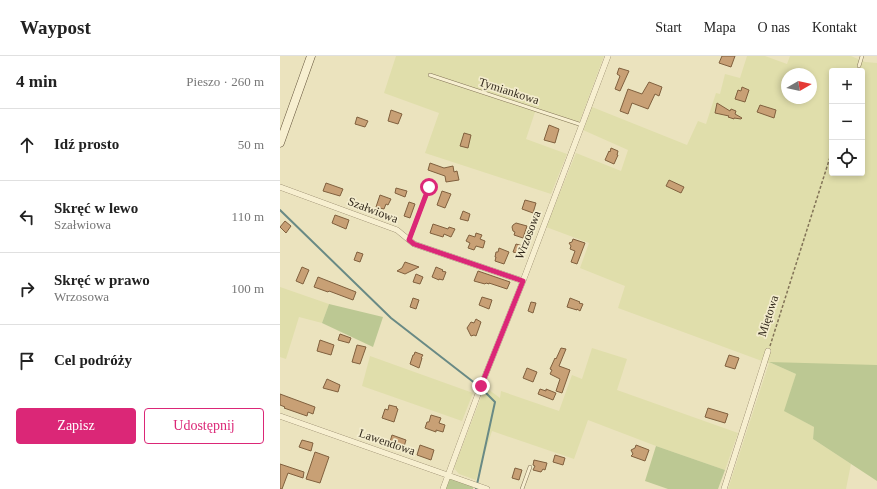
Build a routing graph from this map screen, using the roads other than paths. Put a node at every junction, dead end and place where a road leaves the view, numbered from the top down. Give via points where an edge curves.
1 (311, 56) edge
2 (608, 56) edge
3 (862, 56) edge
4 (859, 66) dead end
5 (430, 75) dead end
6 (582, 125) junction
7 (280, 143) edge
8 (280, 187) edge
9 (429, 187) dead end
10 (409, 240) junction
11 (523, 281) junction
12 (768, 351) road end
13 (280, 416) edge
14 (530, 467) dead end
15 (448, 475) junction
16 (443, 489) edge
17 (488, 489) edge
18 (522, 489) edge
19 (724, 489) edge

1 - 7 main road
2 - 6 street, Wrzosowa
3 - 4 lane
5 - 6 lane, Tymiankowa
6 - 11 street, Wrzosowa
8 - 10 street, Szałwiowa via 397,230
9 - 10 lane
10 - 11 street, Szałwiowa via 414,244
11 - 15 street, Wrzosowa
12 - 19 street, Miętowa
13 - 15 street, Lawendowa
14 - 18 lane
15 - 16 street, Wrzosowa
15 - 17 street, Lawendowa

